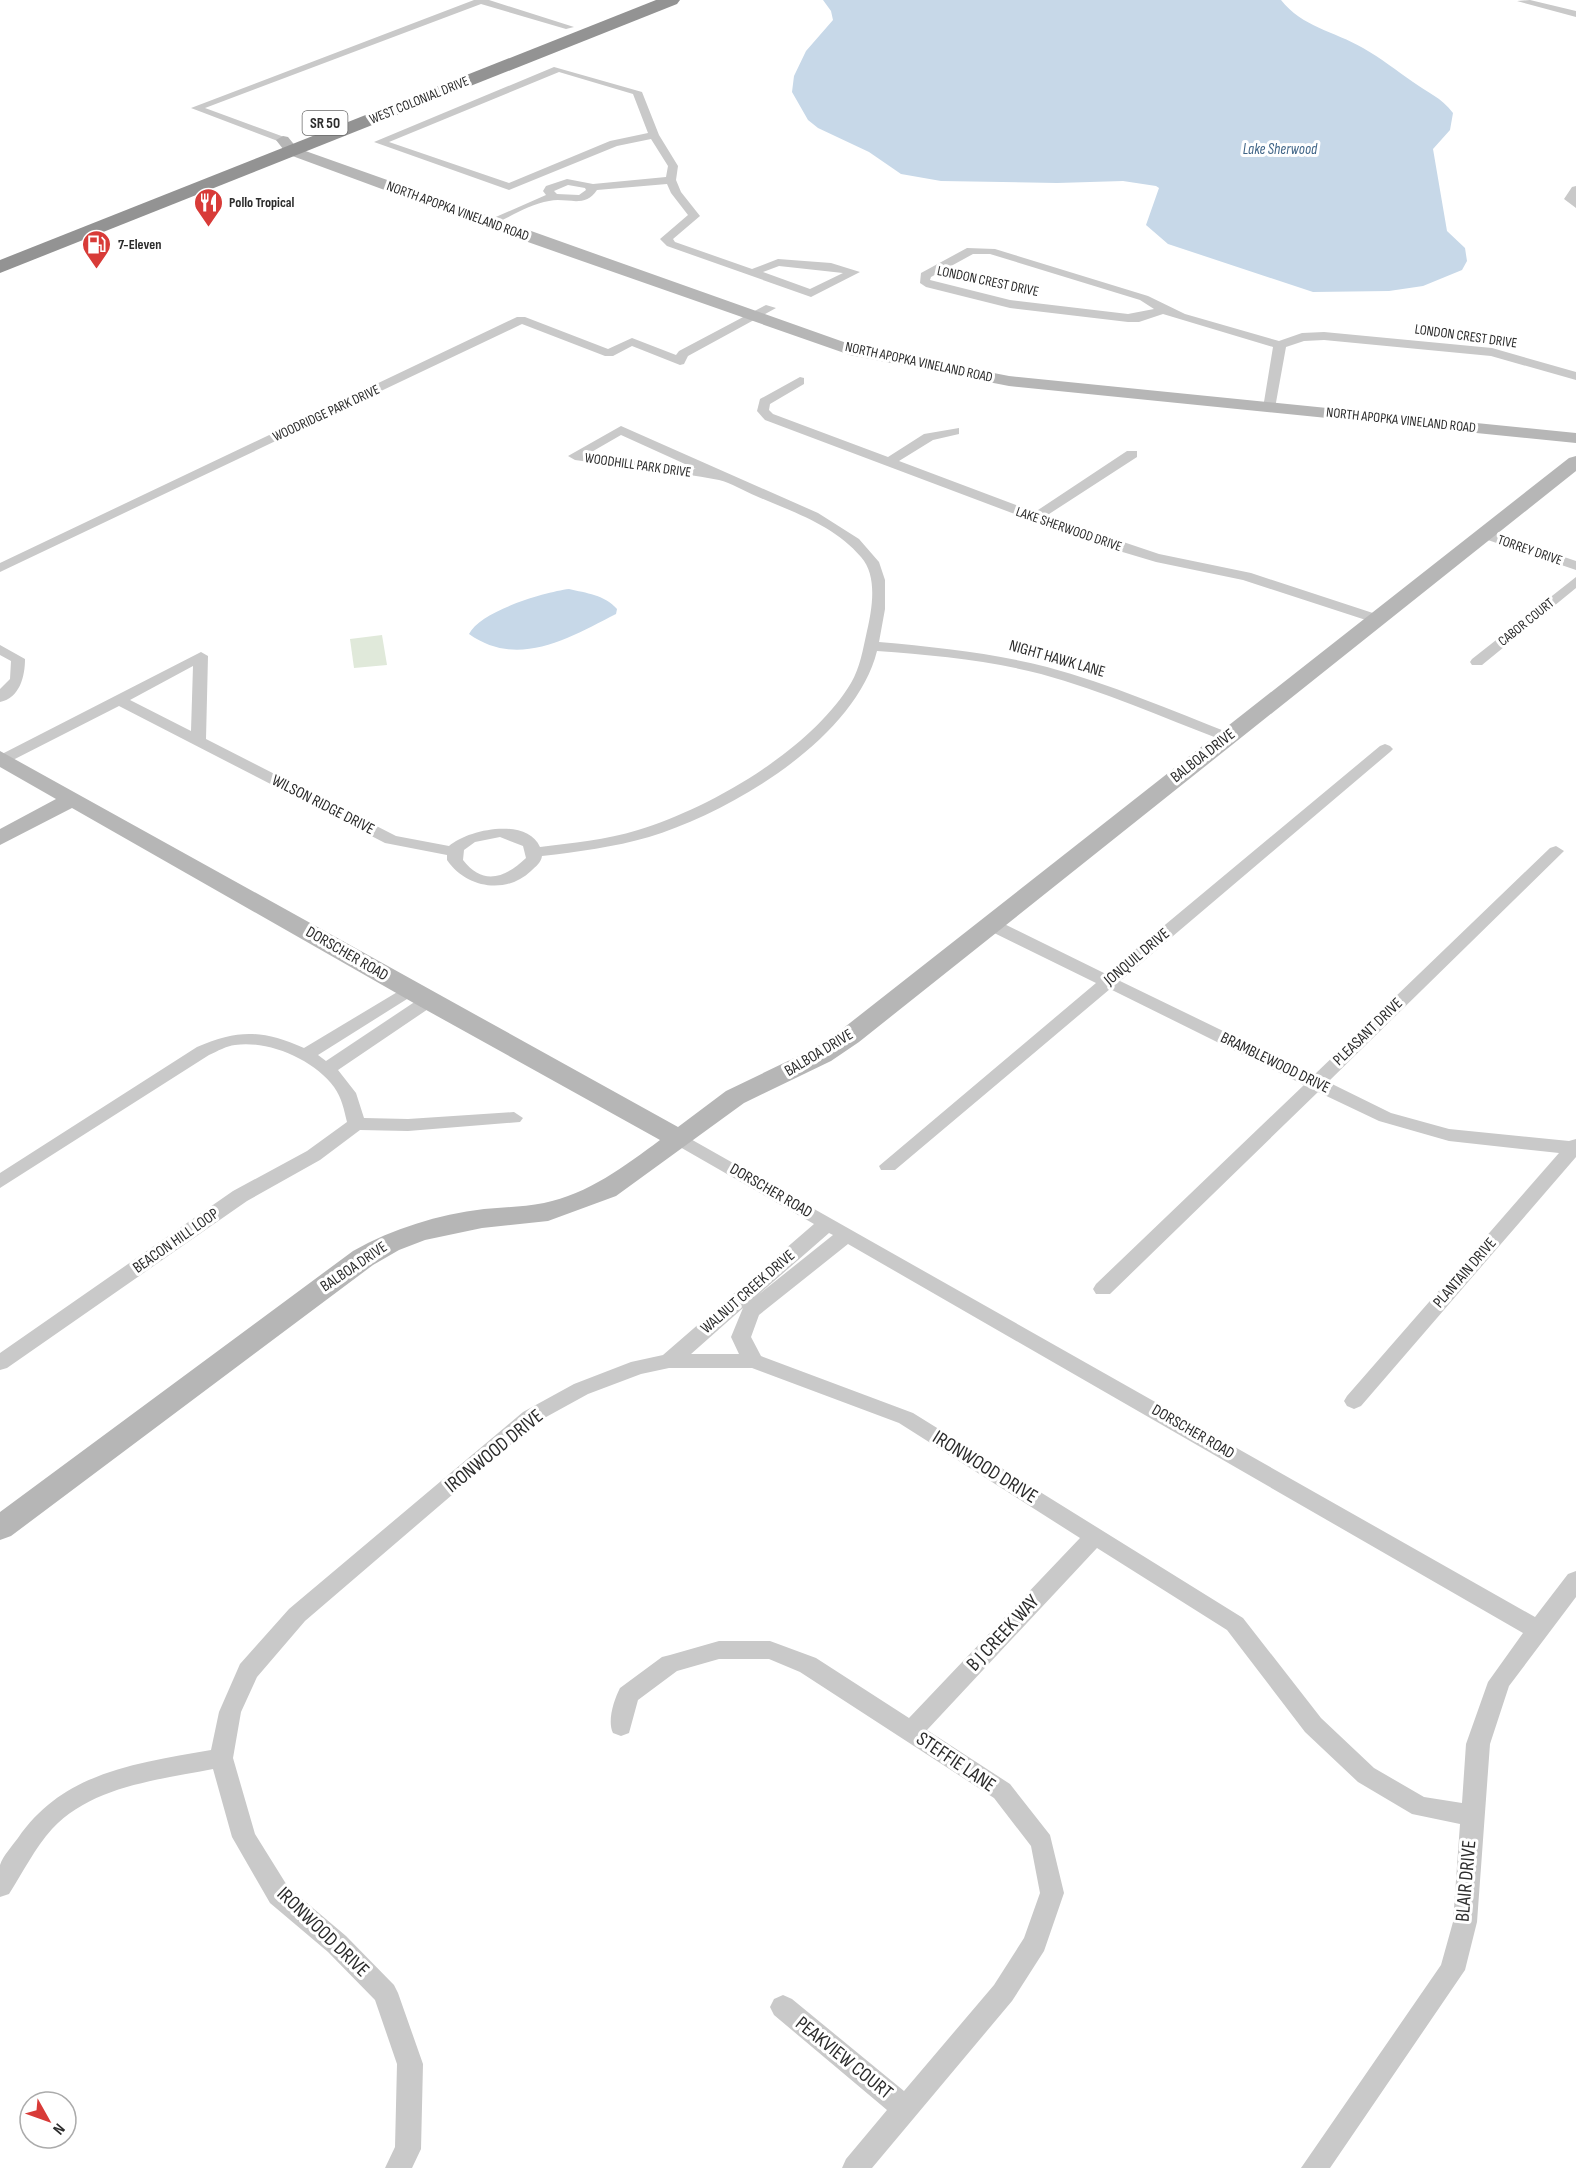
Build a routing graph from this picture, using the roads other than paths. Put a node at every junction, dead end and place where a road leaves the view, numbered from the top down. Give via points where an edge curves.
1 (483, 0) edge
2 (638, 0) edge
3 (671, 0) edge
4 (1522, 1) edge
5 (1576, 14) edge
6 (569, 27) junction
7 (545, 50) junction
8 (654, 135) junction
9 (295, 145) junction
10 (671, 180) junction
11 (586, 185) junction
12 (1576, 189) edge
13 (553, 196) junction
14 (1576, 205) edge
15 (508, 214) junction
16 (488, 223) junction
17 (47, 233) junction
18 (0, 251) edge
19 (0, 256) edge
20 (0, 267) edge
21 (752, 273) junction
22 (770, 308) junction
23 (1163, 310) junction
24 (746, 320) junction
25 (1280, 345) junction
26 (658, 353) junction
27 (1576, 376) edge
28 (801, 381) dead end
29 (1269, 402) junction
30 (1576, 426) edge
31 (954, 431) dead end
32 (1576, 438) edge
33 (1132, 454) dead end
34 (1576, 462) edge
35 (888, 463) junction
36 (724, 477) junction
37 (1035, 518) junction
38 (1484, 534) junction
39 (1576, 566) edge
40 (0, 568) edge
41 (1576, 581) edge
42 (1377, 620) junction
43 (871, 646) junction
44 (0, 649) edge
45 (1477, 662) dead end
46 (0, 698) edge
47 (119, 700) junction
48 (1227, 737) junction
49 (198, 740) junction
50 (1385, 749) dead end
51 (1, 759) edge
52 (72, 799) junction
53 (0, 838) edge
54 (1556, 851) dead end
55 (455, 852) junction
56 (535, 852) junction
57 (990, 924) junction
58 (1108, 982) junction
59 (419, 995) junction
60 (306, 1055) junction
61 (326, 1069) junction
62 (1317, 1082) junction
63 (514, 1118) dead end
64 (357, 1124) junction
65 (680, 1139) junction
66 (1575, 1147) edge
67 (888, 1166) dead end
68 (0, 1182) edge
69 (828, 1223) junction
70 (847, 1234) junction
71 (1103, 1289) dead end
72 (669, 1361) junction
73 (753, 1361) junction
74 (0, 1363) edge
75 (1354, 1401) dead end
76 (0, 1528) edge
77 (1096, 1535) junction
78 (1576, 1580) edge
79 (1538, 1630) junction
80 (621, 1726) dead end
81 (910, 1731) junction
82 (221, 1758) junction
83 (1472, 1815) junction
84 (0, 1886) edge
85 (783, 2007) dead end
86 (905, 2108) junction
87 (398, 2168) edge
88 (855, 2168) edge
89 (1314, 2168) edge

1 - 6 street
1 - 9 street via 196,108
2 - 6 highway, WEST COLONIAL DRIVE / SR 50
3 - 7 highway, WEST COLONIAL DRIVE / SR 50
4 - 5 street
6 - 7 highway via 562,38
6 - 9 highway, WEST COLONIAL DRIVE / SR 50
7 - 9 highway, WEST COLONIAL DRIVE / SR 50
8 - 8 street via 637,92 558,69 378,142 509,187 614,144
8 - 10 street via 673,166
9 - 15 street, NORTH APOPKA VINELAND ROAD
9 - 16 street, NORTH APOPKA VINELAND ROAD
9 - 17 highway, WEST COLONIAL DRIVE / SR 50
9 - 20 highway, WEST COLONIAL DRIVE / SR 50
10 - 11 street
10 - 21 street via 694,216 666,239
11 - 13 street via 554,185 548,191
11 - 13 street via 591,194 580,198
12 - 14 street via 1569,200
13 - 15 street
15 - 16 street
15 - 22 street, NORTH APOPKA VINELAND ROAD
16 - 24 street, NORTH APOPKA VINELAND ROAD
17 - 18 highway, WEST COLONIAL DRIVE / SR 50
17 - 19 highway
21 - 21 street via 778,262 854,272 811,293
22 - 24 street, WOODRIDGE PARK DRIVE
22 - 29 street, NORTH APOPKA VINELAND ROAD via 919,353
23 - 23 street, LONDON CREST DRIVE via 1121,290 981,249 971,250 925,275 924,281 1010,304 1128,318
23 - 25 street, LONDON CREST DRIVE
24 - 26 street, WOODRIDGE PARK DRIVE via 700,333
24 - 26 street, WOODRIDGE PARK DRIVE via 683,354 680,361
24 - 29 street, NORTH APOPKA VINELAND ROAD via 850,350 1009,381
25 - 27 street, LONDON CREST DRIVE via 1302,337 1324,336 1492,352
25 - 29 street
26 - 40 street, WOODRIDGE PARK DRIVE via 629,343 609,353 521,320
28 - 35 street, LAKE SHERWOOD DRIVE via 764,402 763,411 769,417
29 - 30 street, NORTH APOPKA VINELAND ROAD
29 - 32 street, NORTH APOPKA VINELAND ROAD
31 - 35 street via 929,437
33 - 37 street
34 - 38 street, BALBOA DRIVE
35 - 37 street, LAKE SHERWOOD DRIVE
36 - 36 street, WOODHILL PARK DRIVE via 621,430 575,456 632,464
36 - 43 street, WOODHILL PARK DRIVE via 841,530 867,555 877,570 879,605
37 - 42 street, LAKE SHERWOOD DRIVE via 1156,558 1256,579
38 - 39 street, TORREY DRIVE
38 - 42 street, BALBOA DRIVE
41 - 45 street, CABOR COURT
42 - 48 street, BALBOA DRIVE
43 - 48 street, NIGHT HAWK LANE via 1018,664 1094,687
43 - 56 street, WOODHILL PARK DRIVE via 859,682 834,719 798,750 737,791 659,828 607,842
44 - 46 street via 18,659 17,680
47 - 49 street, WILSON RIDGE DRIVE
47 - 49 street via 201,656
47 - 51 street
48 - 57 street, BALBOA DRIVE
49 - 55 street, WILSON RIDGE DRIVE via 391,840
50 - 58 street, JONQUIL DRIVE
51 - 52 street, DORSCHER ROAD
52 - 53 street
52 - 59 street, DORSCHER ROAD
54 - 62 street, PLEASANT DRIVE
55 - 56 street via 473,837 500,832 523,838
55 - 56 street via 454,860 464,873 493,880 520,873 529,867
57 - 58 street, BRAMBLEWOOD DRIVE
57 - 65 street, BALBOA DRIVE via 850,1036 804,1064 735,1097
58 - 62 street, BRAMBLEWOOD DRIVE
58 - 67 street, JONQUIL DRIVE
59 - 60 street
59 - 61 street
59 - 65 street, DORSCHER ROAD
60 - 61 street
60 - 68 street via 266,1039 234,1039 203,1051
61 - 64 street via 347,1091
62 - 66 street, BRAMBLEWOOD DRIVE via 1384,1117 1449,1136
62 - 71 street, PLEASANT DRIVE
63 - 64 street
64 - 74 street, BEACON HILL LOOP via 339,1141 302,1164 243,1194
65 - 69 street, DORSCHER ROAD
65 - 76 street, BALBOA DRIVE via 632,1174 576,1204 548,1212 420,1231 372,1253
66 - 75 street, PLANTAIN DRIVE
69 - 70 street, DORSCHER ROAD
69 - 72 street, WALNUT CREEK DRIVE
70 - 73 street, WALNUT CREEK DRIVE via 751,1311 741,1337
70 - 79 street, DORSCHER ROAD
72 - 73 street, IRONWOOD DRIVE
72 - 82 street, IRONWOOD DRIVE via 638,1367 581,1389 530,1417 297,1616 248,1671 230,1712
73 - 77 street, IRONWOOD DRIVE via 906,1418
77 - 81 street, B J CREEK WAY
77 - 83 street, IRONWOOD DRIVE via 1235,1624 1313,1725 1366,1775 1420,1807
78 - 79 street, BLAIR DRIVE
79 - 83 street, BLAIR DRIVE via 1499,1682 1478,1744
80 - 81 street, STEFFIE LANE via 628,1695 670,1664 719,1650 770,1650 808,1665
81 - 86 street, STEFFIE LANE via 1002,1791 1042,1842 1052,1893 1035,1943 1003,1992
82 - 84 street via 145,1773 83,1792 45,1820
82 - 87 street, IRONWOOD DRIVE via 244,1837 279,1895 337,1944 385,1993 410,2064 408,2149
83 - 89 street, BLAIR DRIVE via 1465,1922 1452,1970
85 - 86 street, PEAKVIEW COURT
86 - 88 street, STEFFIE LANE

